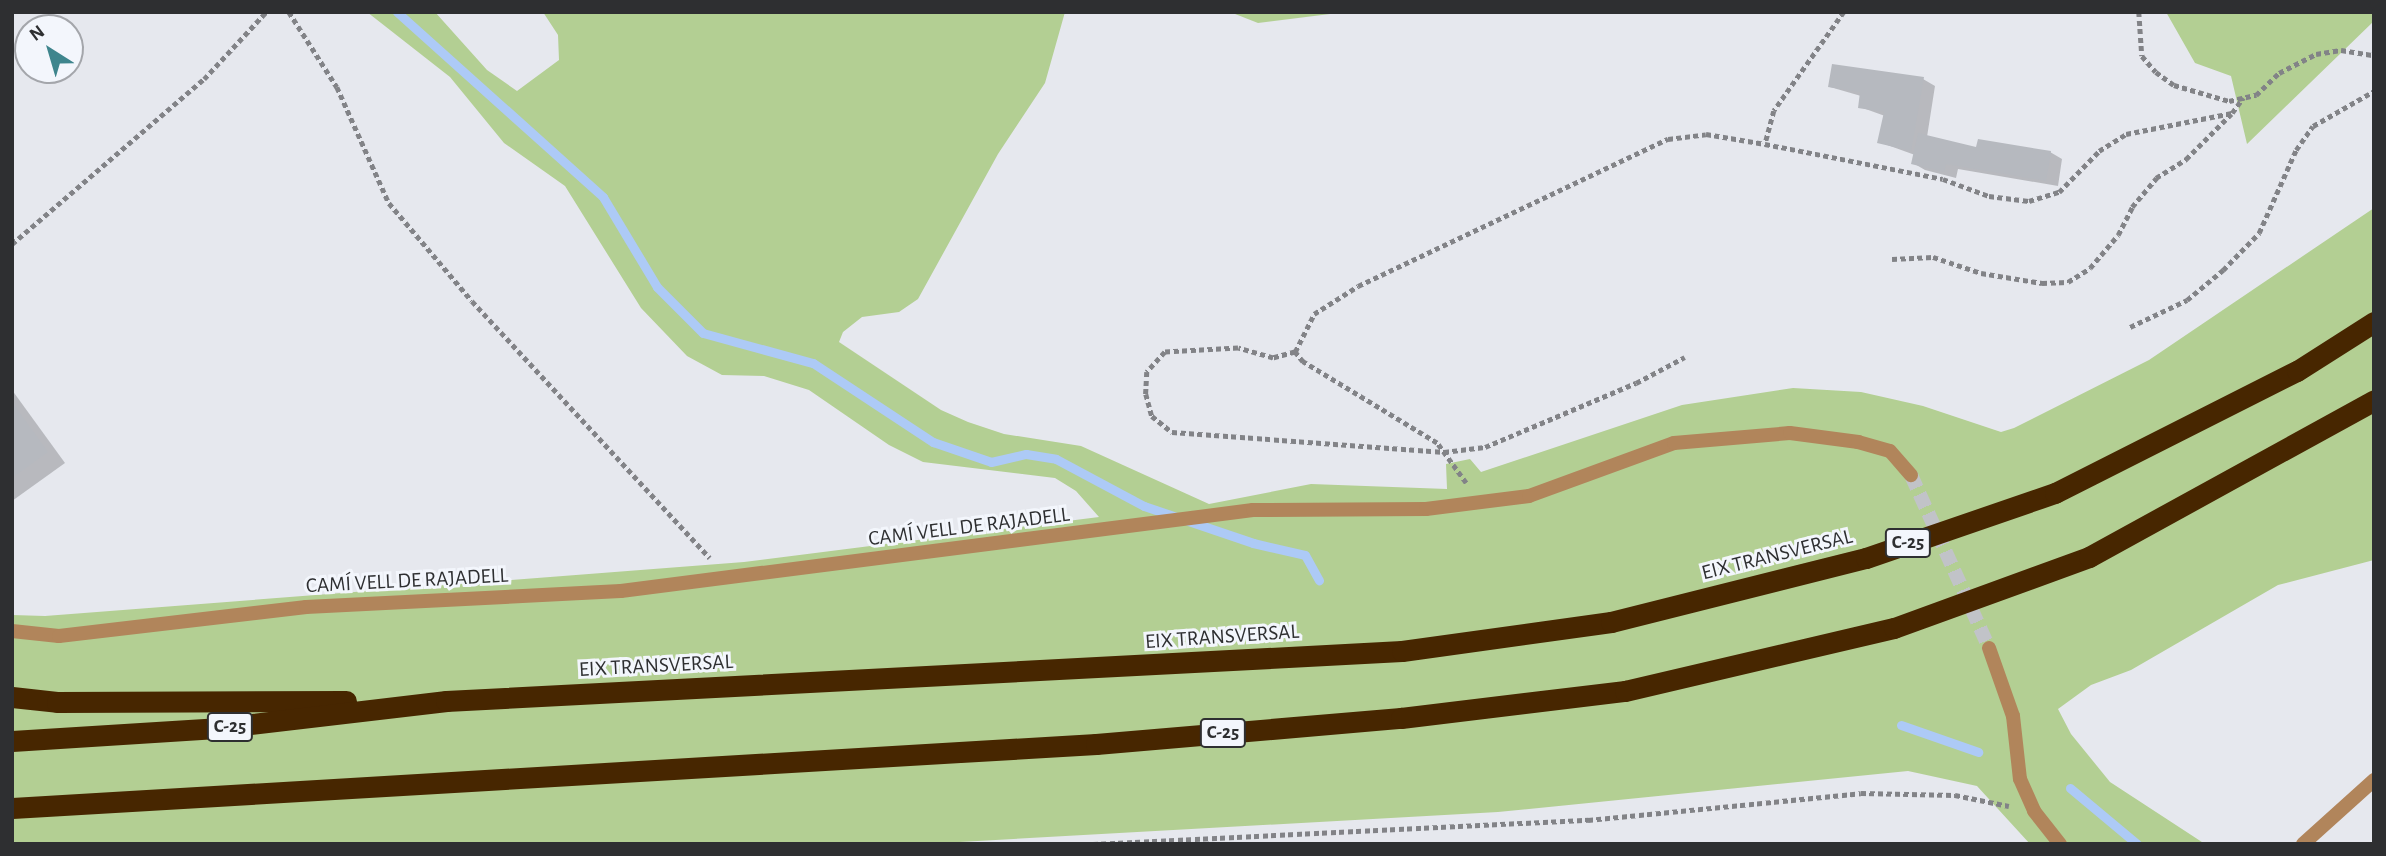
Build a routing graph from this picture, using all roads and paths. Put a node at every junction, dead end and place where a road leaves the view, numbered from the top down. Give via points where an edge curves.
1 (266, 12) edge
2 (289, 12) edge
3 (1844, 12) edge
4 (2139, 12) edge
5 (2374, 55) edge
6 (2374, 91) edge
7 (2243, 98) junction
8 (2232, 113) junction
9 (1765, 144) junction
10 (12, 244) edge
11 (1892, 259) dead end
12 (2374, 322) edge
13 (2130, 327) dead end
14 (1295, 352) junction
15 (1685, 356) dead end
16 (2374, 400) edge
17 (1444, 452) junction
18 (1454, 464) dead end
19 (1911, 475) tunnel mouth
20 (728, 578) junction
21 (12, 631) edge
22 (1989, 648) tunnel mouth
23 (12, 697) edge
24 (446, 701) junction
25 (12, 740) edge
26 (2374, 780) edge
27 (12, 808) edge
28 (2034, 811) junction
29 (1093, 844) edge
30 (2060, 844) edge
31 (2303, 844) edge

1 - 10 path via 204,79
2 - 20 path via 337,86 389,203
3 - 9 path via 1774,111
4 - 7 path via 2142,56 2156,72 2174,86 2229,101
5 - 7 path via 2341,50 2316,54 2279,73 2256,95
6 - 13 path via 2313,126 2296,150 2259,233 2223,270 2188,300
7 - 8 path
8 - 9 path via 2126,134 2099,151 2059,192 2029,201 1989,196 1943,179
8 - 11 path via 2186,159 2156,178 2132,207 2118,235 2090,268 2068,282 2042,283 1981,273 1933,257
9 - 14 path via 1706,134 1668,139 1618,160 1358,286 1314,314
12 - 24 highway, EIX TRANSVERSAL / C-25 via 2297,371 2055,493 1866,558 1611,622 1402,651
14 - 17 path via 1303,362 1437,443
14 - 17 path via 1273,358 1238,348 1165,352 1147,372 1152,416 1172,432
15 - 17 path via 1636,383 1486,447
16 - 27 highway, C-25 via 2089,557 1894,628 1625,691 1401,718 1096,744
17 - 18 path
19 - 20 street, CAMÍ VELL DE RAJADELL via 1890,452 1858,442 1790,433 1674,443 1529,496 1426,509 1253,510
20 - 21 street, CAMÍ VELL DE RAJADELL via 621,591 306,607 59,636
22 - 28 street via 2012,716 2020,779
23 - 24 highway via 57,702
24 - 25 highway, EIX TRANSVERSAL / C-25 via 217,728
26 - 31 street
28 - 29 path via 1955,795 1861,793 1588,820
28 - 30 street

